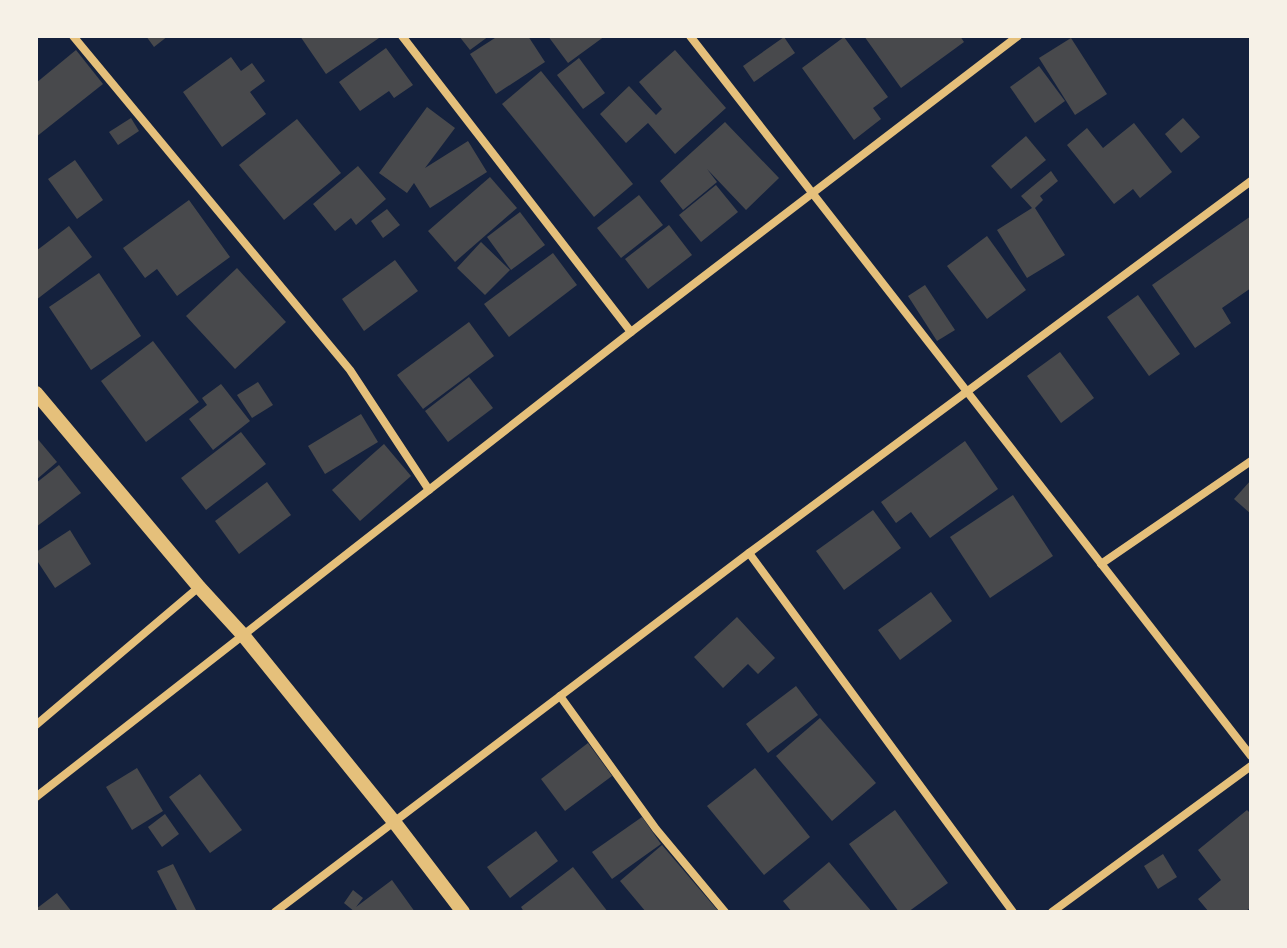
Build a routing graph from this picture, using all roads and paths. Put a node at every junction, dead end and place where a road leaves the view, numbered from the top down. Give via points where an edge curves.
1 (73, 36) edge
2 (402, 36) edge
3 (690, 36) edge
4 (1018, 36) edge
5 (1251, 181) edge
6 (812, 193) junction
7 (631, 332) junction
8 (966, 391) junction
9 (36, 393) edge
10 (1251, 461) edge
11 (429, 490) junction
12 (749, 553) junction
13 (1101, 564) junction
14 (199, 587) junction
15 (243, 635) junction
16 (560, 696) junction
17 (36, 725) edge
18 (1251, 756) edge
19 (1251, 766) edge
20 (36, 797) edge
21 (395, 823) junction
22 (275, 912) edge
23 (463, 912) edge
24 (725, 912) edge
25 (1013, 912) edge
26 (1052, 912) edge

1 - 11 street via 350,370
2 - 7 street
3 - 6 street
4 - 6 street
5 - 8 street
6 - 7 street
6 - 8 street
7 - 11 street
8 - 12 street
8 - 13 street
9 - 14 street
10 - 13 street
11 - 15 street
12 - 16 street
12 - 25 street
13 - 18 street
14 - 15 street
14 - 17 street
15 - 20 street
15 - 21 street
16 - 21 street
16 - 24 street via 656,829
19 - 26 street
21 - 22 street
21 - 23 street

